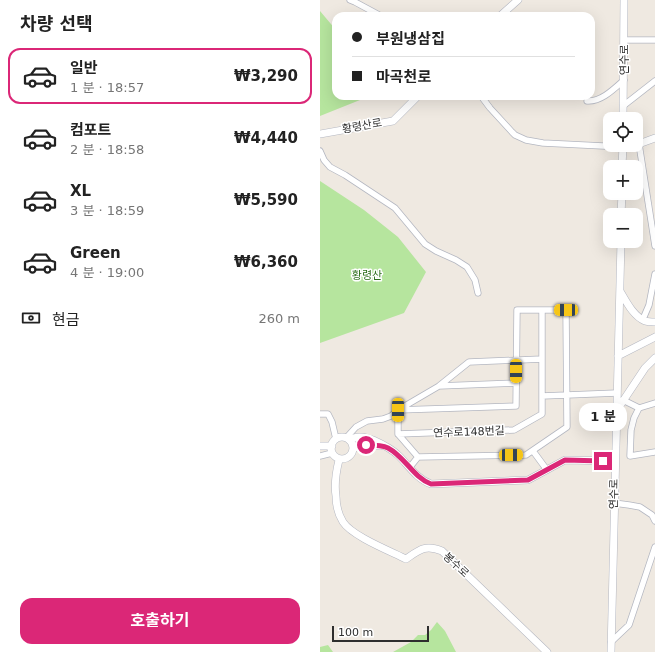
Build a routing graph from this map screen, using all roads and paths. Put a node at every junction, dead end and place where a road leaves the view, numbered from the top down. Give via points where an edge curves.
1 (518, 0) edge
2 (624, 0) edge
3 (354, 1) edge
4 (374, 12) edge
5 (504, 12) edge
6 (624, 40) junction
7 (655, 40) edge
8 (624, 80) junction
9 (655, 81) edge
10 (414, 100) edge
11 (484, 100) edge
12 (587, 101) dead end
13 (623, 106) junction
14 (623, 112) edge
15 (320, 134) edge
16 (655, 138) edge
17 (643, 142) edge
18 (603, 145) edge
19 (320, 151) edge
20 (637, 152) edge
21 (655, 246) edge
22 (620, 248) edge
23 (655, 274) edge
24 (619, 290) junction
25 (478, 293) dead end
26 (542, 310) junction
27 (643, 319) junction
28 (655, 322) edge
29 (655, 338) edge
30 (618, 356) junction
31 (655, 358) edge
32 (542, 359) junction
33 (516, 360) junction
34 (516, 383) junction
35 (439, 386) junction
36 (617, 393) junction
37 (567, 395) junction
38 (542, 396) junction
39 (623, 400) junction
40 (655, 403) edge
41 (639, 408) junction
42 (398, 410) junction
43 (616, 410) junction
44 (320, 414) edge
45 (398, 434) junction
46 (336, 439) junction
47 (348, 439) junction
48 (320, 446) edge
49 (386, 447) junction
50 (353, 448) junction
51 (332, 450) junction
52 (533, 451) junction
53 (655, 452) edge
54 (320, 456) edge
55 (418, 457) junction
56 (339, 460) junction
57 (615, 461) junction
58 (410, 467) junction
59 (547, 470) junction
60 (614, 503) junction
61 (655, 521) edge
62 (655, 547) edge
63 (611, 642) junction
64 (547, 652) edge
65 (610, 652) edge

1 - 5 street
2 - 6 street, 연수로
3 - 4 street
6 - 7 street
6 - 8 street, 연수로
8 - 12 street via 599,99
8 - 13 street, 연수로
9 - 13 street
10 - 15 street, 황령산로 via 393,121
11 - 18 street via 515,135 526,140
13 - 14 street, 연수로
16 - 17 street
19 - 25 street via 330,167 395,208 426,244 467,267 475,280
20 - 21 street
22 - 24 street, 연수로
23 - 27 street via 649,305
24 - 27 street via 628,305
24 - 30 street, 연수로
26 - 32 street, 연수로148번길
26 - 33 street via 517,310
26 - 37 street via 566,310
27 - 28 street
29 - 30 street
30 - 36 street, 연수로
31 - 39 street
32 - 33 street
32 - 38 street, 연수로148번길
33 - 34 street
33 - 35 street via 469,362
34 - 35 street
34 - 42 street via 516,406
35 - 42 street
36 - 37 street
36 - 43 street, 연수로
37 - 38 street
37 - 52 street via 567,427
38 - 45 street, 연수로148번길 via 542,414 514,430
39 - 41 street
39 - 43 street
40 - 41 street
41 - 53 street via 631,430 630,456
42 - 45 street
42 - 47 street via 391,416 367,421 356,427
43 - 57 street, 연수로
44 - 46 street via 328,414
45 - 55 street
46 - 47 street
46 - 51 street via 332,443
47 - 49 street via 366,437
47 - 50 street
48 - 51 street
49 - 50 street via 366,445
49 - 58 street
50 - 56 street via 349,457
51 - 54 street
51 - 56 street
52 - 55 street via 526,455
52 - 59 street
55 - 58 street
56 - 64 street, 봉수로 via 334,486 337,507 343,523 355,534 406,559 425,548 442,551
57 - 59 street via 565,460
57 - 60 street, 연수로
58 - 59 street via 421,479 431,484 528,480
60 - 61 street via 640,508 652,515
60 - 63 street, 연수로
62 - 63 street via 629,625
63 - 65 street, 연수로

